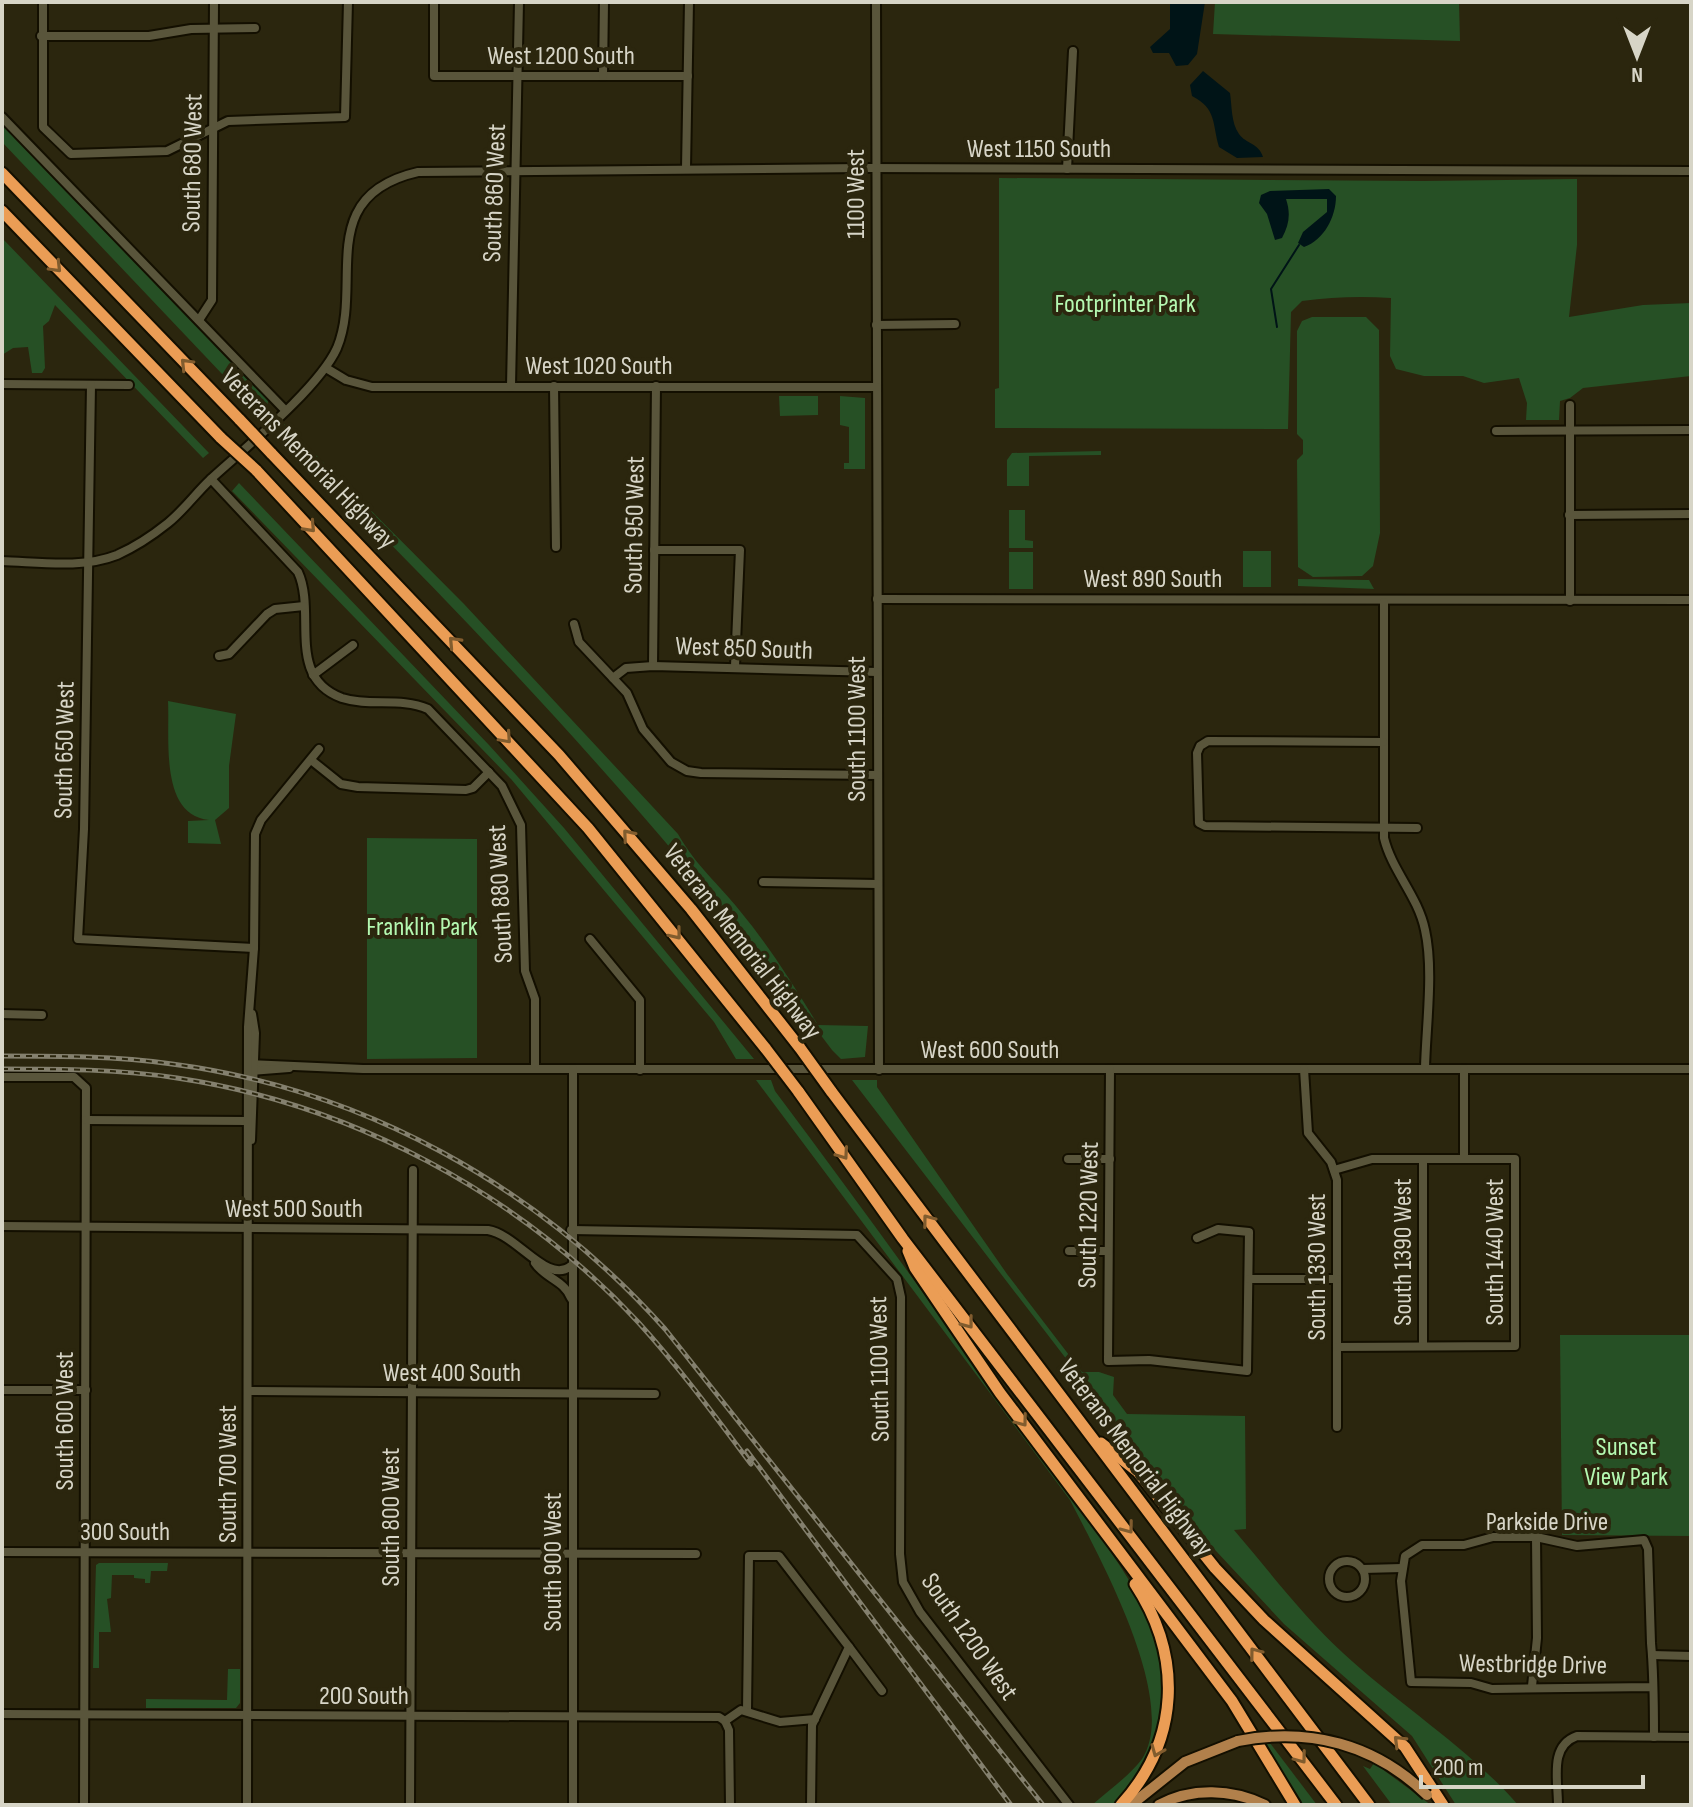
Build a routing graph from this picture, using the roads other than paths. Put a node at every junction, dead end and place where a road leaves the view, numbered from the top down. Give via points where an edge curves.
1 (43, 2) edge
2 (214, 2) edge
3 (348, 2) edge
4 (434, 2) edge
5 (519, 2) edge
6 (604, 2) edge
7 (689, 2) edge
8 (876, 2) edge
9 (214, 28) junction
10 (255, 28) dead end
11 (41, 36) junction
12 (1073, 51) dead end
13 (518, 76) junction
14 (603, 76) junction
15 (688, 76) junction
16 (2, 117) edge
17 (214, 129) junction
18 (56, 141) junction
19 (42, 158) junction
20 (686, 168) junction
21 (877, 168) junction
22 (1067, 169) junction
23 (515, 170) junction
24 (1691, 171) edge
25 (2, 173) edge
26 (2, 211) edge
27 (199, 320) junction
28 (955, 324) dead end
29 (876, 325) junction
30 (326, 368) junction
31 (2, 384) edge
32 (91, 385) junction
33 (129, 385) dead end
34 (511, 386) junction
35 (554, 386) junction
36 (656, 386) junction
37 (877, 387) junction
38 (1570, 405) dead end
39 (284, 409) junction
40 (1569, 430) junction
41 (1691, 430) edge
42 (1496, 431) dead end
43 (211, 479) junction
44 (1691, 514) edge
45 (1569, 515) junction
46 (556, 547) dead end
47 (654, 550) junction
48 (2, 561) edge
49 (88, 561) junction
50 (877, 599) junction
51 (1691, 600) edge
52 (1570, 601) junction
53 (1384, 602) junction
54 (304, 606) junction
55 (574, 624) dead end
56 (353, 645) dead end
57 (219, 656) dead end
58 (653, 666) junction
59 (735, 666) junction
60 (877, 672) junction
61 (313, 675) junction
62 (613, 678) junction
63 (1383, 742) junction
64 (319, 749) dead end
65 (311, 760) junction
66 (489, 772) junction
67 (878, 775) junction
68 (1384, 827) junction
69 (1417, 828) dead end
70 (763, 882) dead end
71 (878, 884) junction
72 (590, 939) dead end
73 (254, 948) junction
74 (2, 1014) edge
75 (42, 1015) dead end
76 (251, 1068) junction
77 (1425, 1068) junction
78 (535, 1069) junction
79 (573, 1069) junction
80 (1110, 1069) junction
81 (1304, 1069) junction
82 (1464, 1069) junction
83 (1691, 1069) edge
84 (640, 1070) junction
85 (879, 1070) junction
86 (2, 1077) edge
87 (86, 1120) junction
88 (247, 1121) junction
89 (250, 1144) junction
90 (1068, 1159) dead end
91 (1110, 1159) junction
92 (1423, 1159) junction
93 (1464, 1159) junction
94 (413, 1170) dead end
95 (1334, 1170) junction
96 (2, 1226) edge
97 (86, 1226) junction
98 (250, 1228) junction
99 (412, 1229) junction
100 (573, 1230) junction
101 (1197, 1238) dead end
102 (903, 1239) junction
103 (1069, 1251) dead end
104 (1108, 1251) junction
105 (533, 1259) junction
106 (571, 1266) junction
107 (1249, 1279) junction
108 (1337, 1279) junction
109 (571, 1298) junction
110 (574, 1319) junction
111 (1423, 1346) junction
112 (1337, 1347) junction
113 (2, 1390) edge
114 (86, 1390) junction
115 (249, 1391) junction
116 (411, 1392) junction
117 (573, 1393) junction
118 (655, 1394) dead end
119 (1337, 1427) dead end
120 (1093, 1439) junction
121 (901, 1470) joint
122 (1105, 1532) junction
123 (1536, 1537) junction
124 (2, 1552) edge
125 (85, 1552) junction
126 (248, 1553) junction
127 (411, 1554) junction
128 (573, 1554) junction
129 (696, 1554) dead end
130 (1402, 1568) junction
131 (1363, 1569) junction
132 (849, 1647) junction
133 (1652, 1655) junction
134 (1691, 1656) edge
135 (1532, 1686) junction
136 (1653, 1687) junction
137 (882, 1691) dead end
138 (747, 1710) junction
139 (2, 1714) edge
140 (84, 1715) junction
141 (247, 1715) junction
142 (410, 1716) junction
143 (572, 1716) junction
144 (815, 1719) junction
145 (725, 1721) junction
146 (1654, 1737) junction
147 (1691, 1737) edge
148 (84, 1805) edge
149 (247, 1805) edge
150 (410, 1805) edge
151 (573, 1805) edge
152 (730, 1805) edge
153 (811, 1805) edge
154 (1069, 1805) edge
155 (1121, 1805) edge
156 (1131, 1805) edge
157 (1159, 1805) edge
158 (1265, 1805) edge
159 (1295, 1805) edge
160 (1336, 1805) edge
161 (1369, 1805) edge
162 (1436, 1805) edge
163 (1443, 1805) edge
164 (1558, 1805) edge

1 - 11 street
2 - 9 street, South 680 West
3 - 17 street via 345,117 246,119
4 - 13 street, West 1200 South via 434,76
5 - 13 street, South 860 West
6 - 14 street
7 - 15 street
8 - 21 street, 1100 West
9 - 10 street
9 - 11 street via 149,36
9 - 17 street, South 680 West
11 - 18 street via 42,124
12 - 22 street
13 - 14 street, West 1200 South
13 - 23 street, South 860 West
14 - 15 street, West 1200 South
15 - 20 street
16 - 19 street
17 - 18 street via 175,149 148,155 75,154
17 - 27 street, South 680 West via 212,300
18 - 19 street
19 - 27 street
20 - 21 street, West 1150 South
20 - 23 street, West 1150 South
21 - 22 street, West 1150 South
21 - 29 street, 1100 West
22 - 24 street, West 1150 South
23 - 30 street, West 1150 South via 412,173 369,200 350,231 343,326
23 - 34 street, South 860 West
120 -> 25 highway, Veterans Memorial Highway, bridge via 800,1048 691,909 559,755
26 -> 102 highway, Veterans Memorial Highway, bridge via 256,470 588,828 766,1049
27 - 39 street
28 - 29 street
29 - 37 street, 1100 West
30 - 34 street, West 1020 South via 364,386
30 - 39 street
31 - 32 street
32 - 33 street
32 - 49 street
34 - 35 street, West 1020 South
35 - 36 street, West 1020 South
35 - 46 street
36 - 37 street, West 1020 South
36 - 47 street, South 950 West
37 - 50 street, South 1100 West
38 - 40 street
39 - 43 street
40 - 41 street
40 - 42 street
40 - 45 street
43 - 49 street via 170,522 140,543
43 - 54 street via 298,572
44 - 45 street
45 - 52 street
47 - 58 street, South 950 West
47 - 59 street via 740,550
48 - 49 street
49 - 73 street, South 650 West via 78,939
50 - 53 street, West 890 South
50 - 60 street, South 1100 West
51 - 52 street, West 890 South
52 - 53 street, West 890 South
53 - 63 street
54 - 57 street via 275,609 229,654
54 - 61 street via 306,661
55 - 62 street via 579,642
56 - 61 street
58 - 59 street, West 850 South
58 - 62 street, West 850 South via 626,668
59 - 60 street, West 850 South
60 - 67 street, South 1100 West
61 - 66 street, South 880 West via 345,699 409,702 428,709
62 - 67 street via 630,699 643,729 671,762 687,771
63 - 68 street
63 - 68 street via 1208,741 1197,753 1198,818 1205,826
64 - 65 street, South 700 West
65 - 66 street via 341,784 358,787 466,790
65 - 73 street, South 700 West via 257,827
66 - 78 street, South 880 West via 510,797 524,839 525,971 535,999
67 - 71 street, South 1100 West
68 - 69 street
68 - 77 street via 1388,856 1425,928
70 - 71 street
71 - 85 street, South 1100 West
72 - 84 street via 640,1000
73 - 76 street, South 700 West
74 - 75 street
76 - 78 street, West 600 South
76 - 88 street, South 700 West
76 - 89 street, South 700 West
77 - 81 street, West 600 South
77 - 82 street, West 600 South
78 - 79 street, West 600 South
79 - 84 street, West 600 South
79 - 100 street, South 900 West
80 - 81 street, West 600 South
80 - 85 street, West 600 South
80 - 91 street, South 1220 West
81 - 95 street, South 1330 West via 1308,1133
82 - 83 street, West 600 South
82 - 93 street
84 - 85 street, West 600 South
86 - 87 street, South 600 West via 74,1077 85,1085
87 - 88 street
87 - 97 street, South 600 West
88 - 89 street, South 700 West
89 - 98 street, South 700 West
90 - 91 street
91 - 104 street, South 1220 West
92 - 93 street
92 - 95 street via 1372,1159
92 - 111 street, South 1390 West
93 - 111 street, South 1440 West via 1515,1159 1515,1346
94 - 99 street, South 800 West
95 - 108 street, South 1330 West
96 - 97 street, West 500 South
97 - 98 street, West 500 South
97 - 114 street, South 600 West
98 - 99 street, West 500 South
98 - 115 street, South 700 West
99 - 105 street, West 500 South via 498,1232
99 - 116 street, South 800 West
100 - 106 street, South 900 West
100 - 110 street, South 900 West
100 - 121 street, South 1100 West via 857,1235 901,1288
101 - 107 street via 1218,1229 1249,1232
102 -> 122 highway via 915,1268 964,1341
102 -> 160 highway, Veterans Memorial Highway
103 - 104 street
104 - 107 street, South 1220 West via 1108,1361 1247,1371
105 - 106 street, West 500 South via 554,1271
105 - 109 street
106 - 109 street, South 900 West
107 - 108 street
108 - 112 street, South 1330 West
109 - 110 street, South 900 West
110 - 117 street, South 900 West
111 - 112 street
112 - 119 street, South 1330 West
113 - 114 street
114 - 125 street, South 600 West
115 - 116 street, West 400 South
115 - 126 street, South 700 West
116 - 117 street, West 400 South
116 - 127 street, South 800 West
117 - 118 street, West 400 South
117 - 128 street, South 900 West
161 -> 120 highway, Veterans Memorial Highway
163 -> 120 highway via 1405,1747 1264,1620 1130,1463
121 - 154 street, South 1200 West via 903,1582 920,1612
122 -> 155 highway via 1158,1624 1169,1671 1168,1715 1159,1748
122 - 159 highway via 1232,1701
123 - 130 street, Parkside Drive via 1422,1545 1405,1556
123 - 133 street, Parkside Drive via 1577,1546 1644,1540
123 - 135 street
124 - 125 street, 300 South
125 - 126 street, 300 South
125 - 140 street, South 600 West
126 - 127 street, 300 South
126 - 141 street, South 700 West
127 - 128 street, 300 South
127 - 142 street, South 800 West
128 - 129 street, 300 South
128 - 143 street, South 900 West
130 - 131 street
130 - 135 street, Westbridge Drive via 1411,1682 1471,1683 1492,1689
131 - 131 street via 1353,1562 1336,1565 1329,1580 1334,1592 1356,1594 1363,1585
132 - 137 street
132 - 138 street via 779,1556 749,1556
132 - 144 street
133 - 134 street
133 - 136 street
135 - 136 street, Westbridge Drive
136 - 146 street
138 - 144 street via 780,1722
138 - 145 street
139 - 140 street, 200 South
140 - 141 street, 200 South
140 - 148 street, South 600 West
141 - 142 street, 200 South
141 - 149 street, South 700 West
142 - 143 street, 200 South
142 - 150 street, South 800 West
143 - 145 street, 200 South
143 - 151 street, South 900 West
144 - 153 street
145 - 152 street
146 - 147 street
146 - 164 street via 1577,1736 1563,1741 1558,1749
156 - 162 main road, bridge via 1185,1762 1238,1741 1298,1735 1345,1744 1389,1764
157 - 158 main road via 1208,1792

